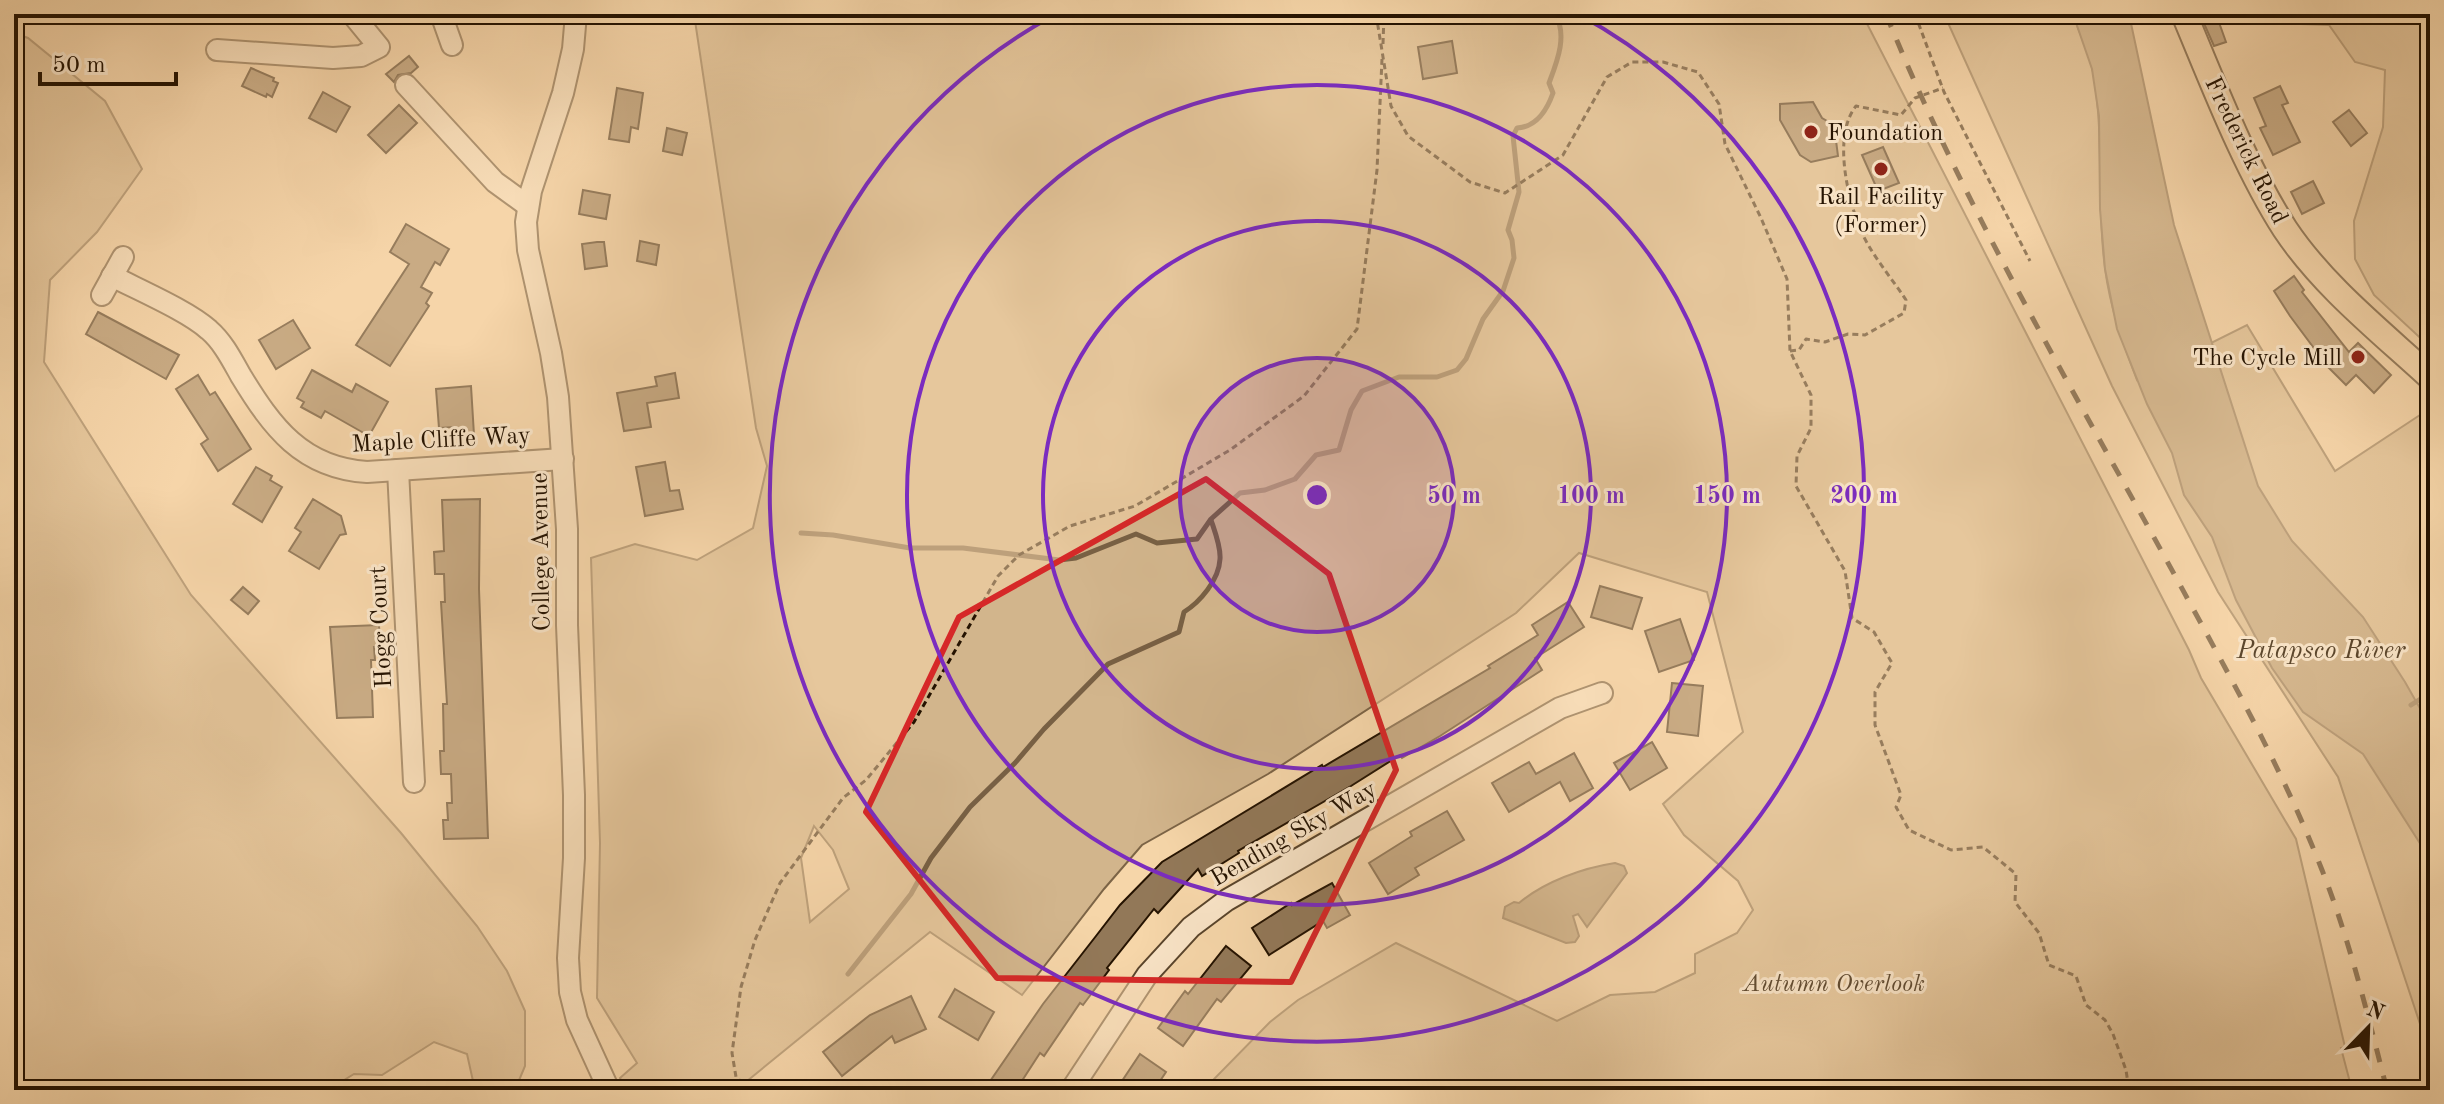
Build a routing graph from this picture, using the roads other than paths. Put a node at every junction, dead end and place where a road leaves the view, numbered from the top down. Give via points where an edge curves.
1 (352, 14) edge
2 (441, 14) edge
3 (576, 14) edge
4 (2184, 14) edge
5 (452, 45) dead end
6 (217, 50) dead end
7 (406, 85) dead end
8 (528, 206) junction
9 (123, 257) dead end
10 (112, 276) junction
11 (102, 295) dead end
12 (2430, 377) edge
13 (563, 459) junction
14 (398, 470) junction
15 (1602, 693) dead end
16 (407, 771) dead end
17 (609, 1090) edge
18 (1071, 1090) edge

1 - 6 street via 379,47 361,56
2 - 5 street
3 - 8 street, College Avenue via 563,93
4 - 12 main road, Frederick Road via 2216,91 2286,229 2314,265
7 - 8 street via 495,182
8 - 13 street, College Avenue via 528,250 551,353
9 - 10 street
10 - 11 street
10 - 14 street, Maple Cliffe Way via 209,330 275,427 310,456 344,470
13 - 14 street, Maple Cliffe Way
13 - 17 street, College Avenue via 574,795 570,992
14 - 16 street, Hogg Court
15 - 18 street, Bending Sky Way via 1547,716 1227,900 1191,927 1147,975

